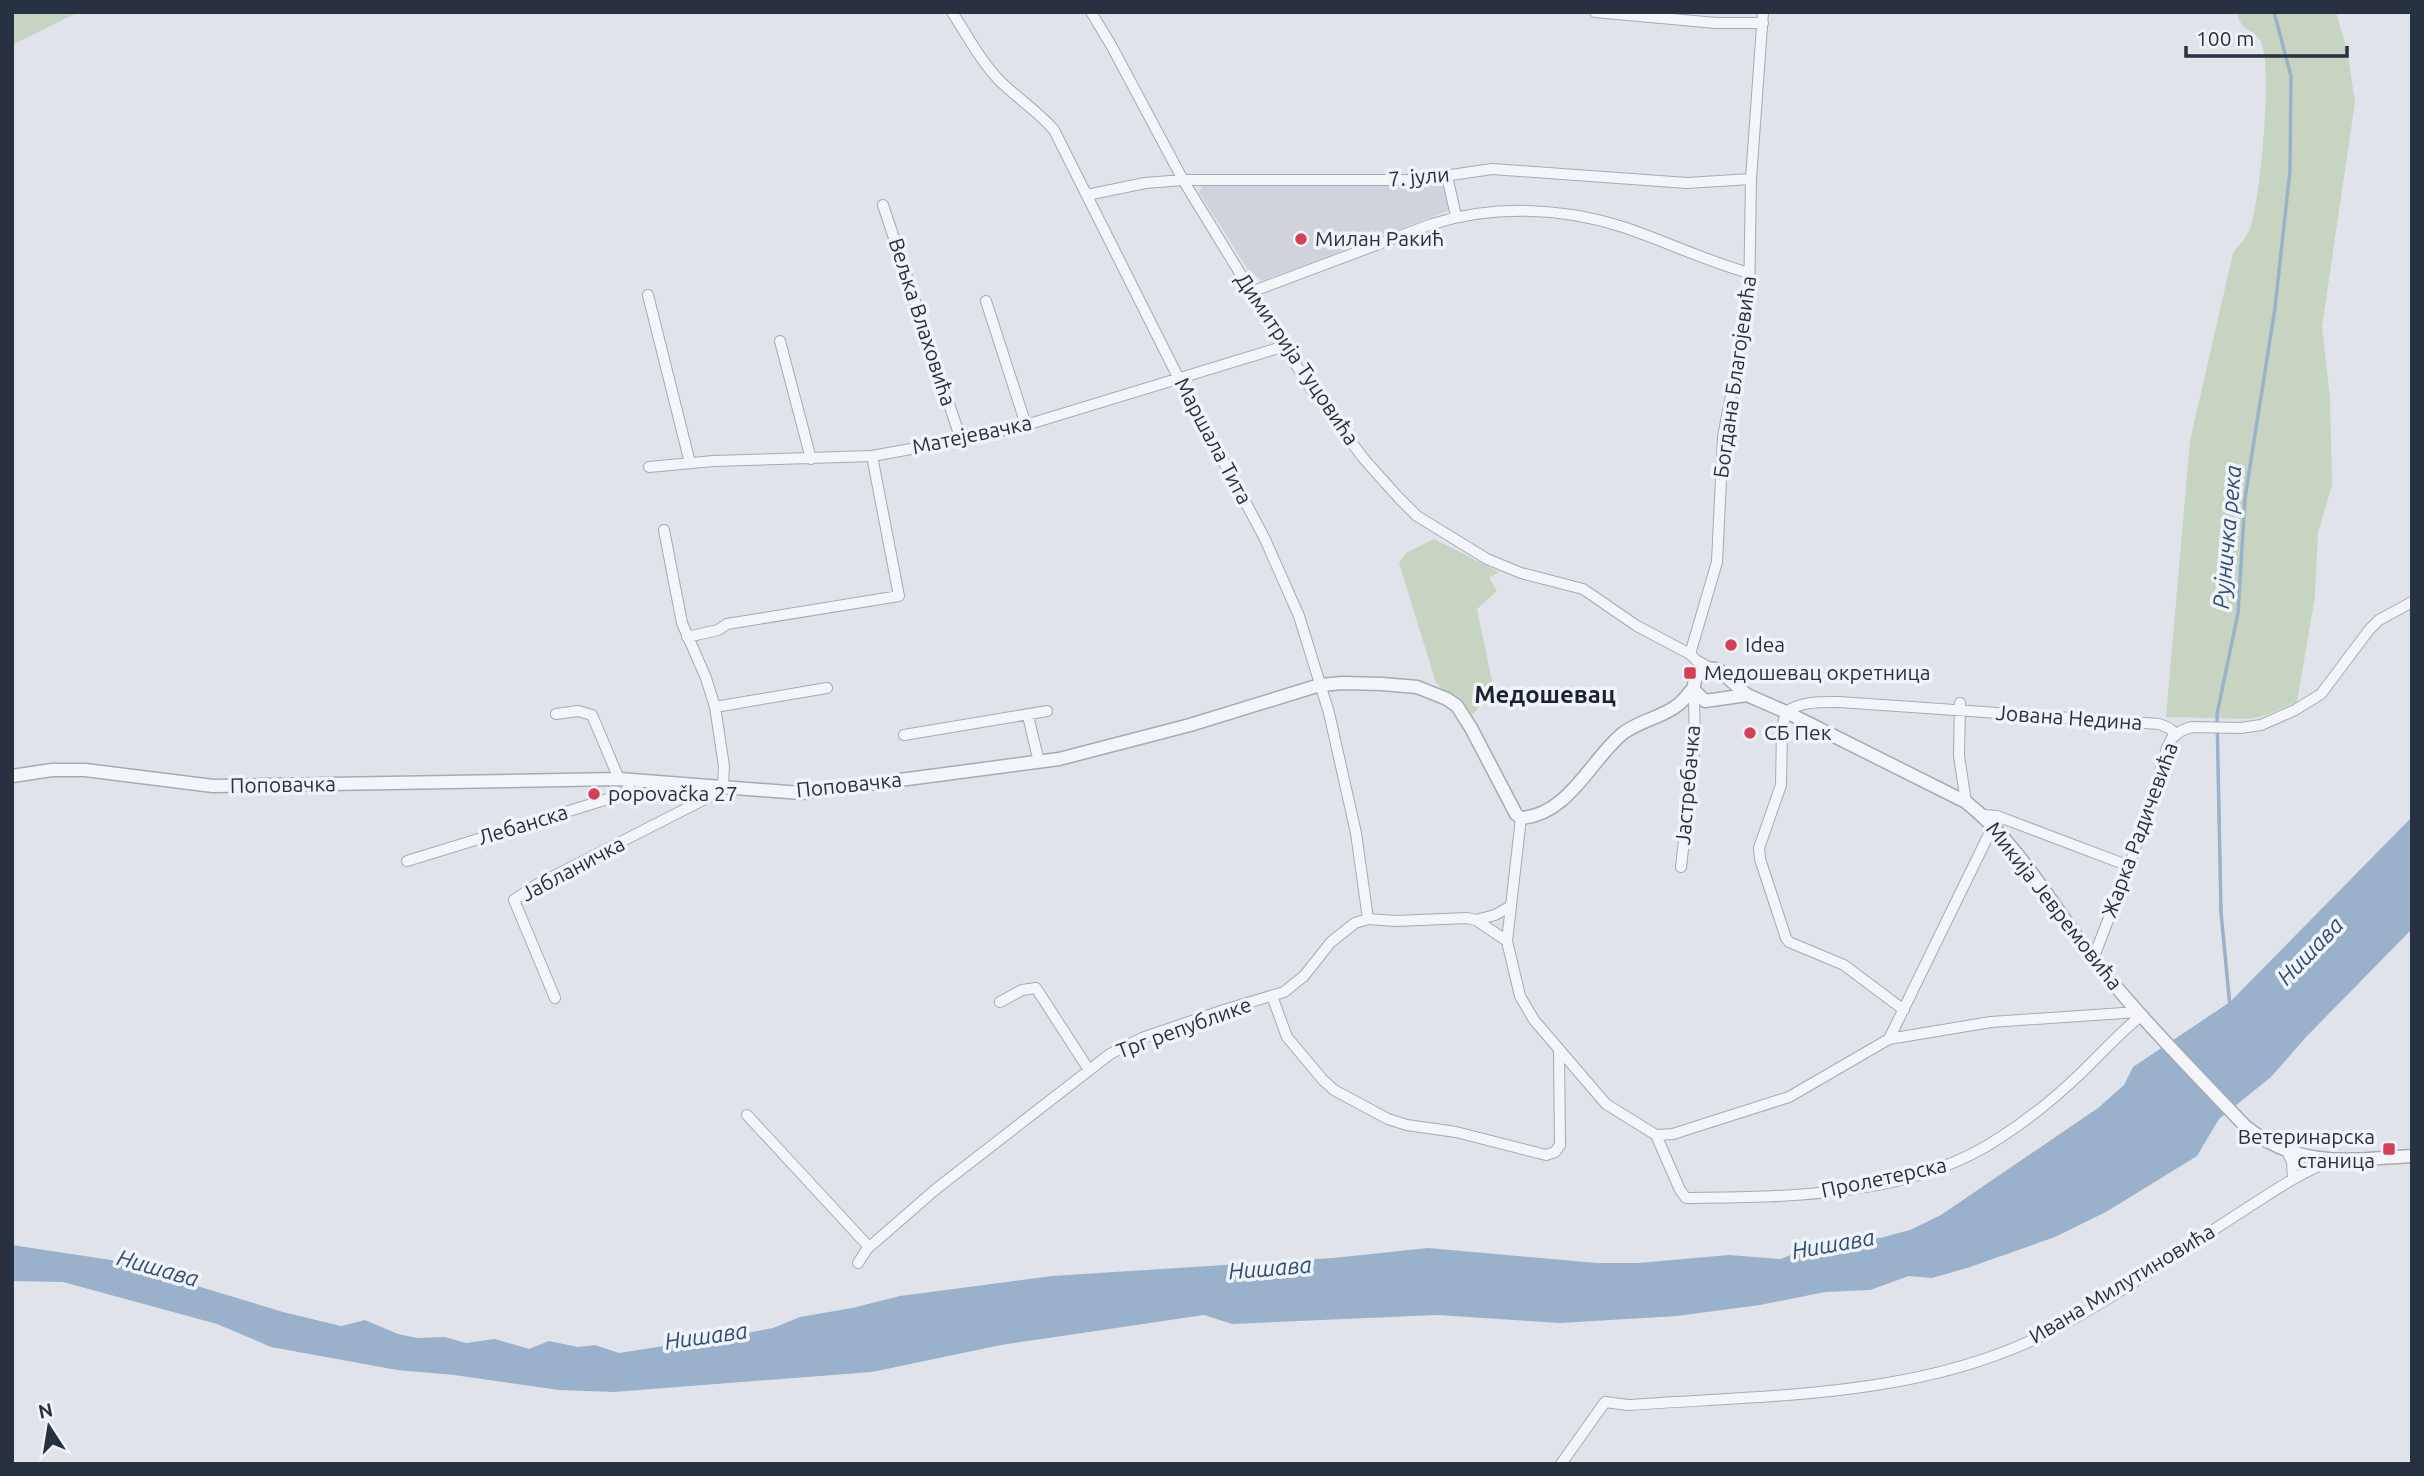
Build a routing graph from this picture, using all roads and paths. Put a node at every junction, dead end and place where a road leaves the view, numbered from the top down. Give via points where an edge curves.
1 (952, 12) edge
2 (1091, 12) edge
3 (1595, 12) edge
4 (1763, 18) edge
5 (1447, 176) junction
6 (1751, 179) junction
7 (1183, 180) junction
8 (1087, 195) junction
9 (883, 205) dead end
10 (1456, 216) junction
11 (1749, 273) junction
12 (1251, 292) junction
13 (648, 295) dead end
14 (986, 301) dead end
15 (780, 341) dead end
16 (1285, 346) junction
17 (1180, 379) junction
18 (1026, 425) junction
19 (961, 440) junction
20 (872, 456) junction
21 (811, 459) junction
22 (690, 463) junction
23 (649, 467) dead end
24 (664, 530) dead end
25 (2412, 602) edge
26 (687, 637) junction
27 (1699, 664) junction
28 (1726, 679) junction
29 (1320, 685) junction
30 (1694, 687) junction
31 (827, 688) dead end
32 (1748, 695) junction
33 (1721, 699) junction
34 (1697, 701) junction
35 (1679, 705) junction
36 (1960, 706) junction
37 (715, 707) junction
38 (1047, 711) dead end
39 (1786, 712) junction
40 (556, 714) dead end
41 (1028, 716) junction
42 (2176, 734) junction
43 (904, 735) dead end
44 (1039, 762) junction
45 (12, 776) edge
46 (624, 779) junction
47 (723, 786) junction
48 (1966, 802) junction
49 (1983, 815) junction
50 (1521, 818) junction
51 (1993, 827) junction
52 (407, 861) dead end
53 (2129, 866) junction
54 (1681, 867) dead end
55 (1511, 906) junction
56 (1368, 919) junction
57 (1476, 920) junction
58 (1507, 941) junction
59 (2094, 959) junction
60 (1272, 996) junction
61 (555, 998) dead end
62 (1000, 1002) dead end
63 (1904, 1010) junction
64 (2140, 1013) junction
65 (1889, 1039) junction
66 (1559, 1050) junction
67 (1088, 1070) junction
68 (747, 1115) dead end
69 (2246, 1127) joint
70 (1656, 1135) junction
71 (2288, 1153) junction
72 (2412, 1156) edge
73 (2333, 1160) junction
74 (2293, 1179) junction
75 (869, 1247) junction
76 (858, 1263) dead end
77 (1561, 1464) edge

1 - 8 street, Маршала Тита via 999,81 1041,114 1054,131
2 - 7 street, Димитрија Туцовића
3 - 4 street via 1716,23
4 - 6 street, Богдана Благојевића
5 - 6 street, 7. јули via 1492,169 1688,183
5 - 7 street, 7. јули via 1417,180
5 - 10 street
6 - 11 street, Богдана Благојевића
7 - 8 street, 7. јули
7 - 12 street, Димитрија Туцовића
8 - 17 street, Маршала Тита
9 - 19 street, Вељка Влаховића
10 - 11 street via 1524,210 1597,220
10 - 12 street
11 - 27 street, Богдана Благојевића via 1749,302 1723,437 1717,562
12 - 16 street, Димитрија Туцовића
13 - 22 street
14 - 18 street
15 - 21 street
16 - 17 street, Матејевачка
16 - 27 street, Димитрија Туцовића via 1364,459 1417,516 1486,559 1583,589
17 - 18 street, Матејевачка
17 - 29 street, Маршала Тита via 1279,568
18 - 19 street, Матејевачка
19 - 20 street, Матејевачка
20 - 21 street, Матејевачка
20 - 26 street via 899,596 726,624
21 - 22 street, Матејевачка
22 - 23 street, Матејевачка
24 - 26 street
25 - 42 street, Жарка Радичевића via 2390,612 2369,630 2321,694 2286,715 2261,725 2191,727
26 - 37 street
27 - 28 street via 1719,670
27 - 30 street
28 - 32 street, Микија Јевремовића
28 - 33 street via 1727,690
29 - 44 street, Поповачка via 1190,725
29 - 50 street, Поповачка via 1417,687 1453,702
29 - 56 street, Маршала Тита via 1356,833
30 - 34 street
30 - 35 street
31 - 37 street
32 - 33 street
32 - 39 street, Микија Јевремовића
33 - 34 street
34 - 35 street
34 - 54 street, Јастребачка
35 - 50 street via 1628,730 1560,801 1538,816
36 - 39 street, Јована Недина via 1819,702
36 - 42 street, Јована Недина via 2159,724
36 - 48 street via 1959,756
37 - 47 street
38 - 41 street
39 - 48 street, Микија Јевремовића
39 - 63 street via 1781,785 1759,848 1782,927 1789,942 1844,965
40 - 46 street via 578,711 592,715
41 - 43 street
41 - 44 street
42 - 53 street, Жарка Радичевића via 2166,748
44 - 47 street, Поповачка via 802,793
45 - 46 street, Поповачка via 85,770 213,786
46 - 47 street, Поповачка
46 - 52 street, Лебанска via 628,790 624,794
47 - 61 street, Јабланичка via 513,900
48 - 49 street, Микија Јевремовића
49 - 51 street, Микија Јевремовића
49 - 53 street
50 - 55 street
51 - 59 street, Микија Јевремовића
51 - 63 street
53 - 59 street, Жарка Радичевића
55 - 57 street
55 - 58 street
56 - 57 street
56 - 60 street, Трг републике via 1342,932 1294,986
57 - 58 street
58 - 66 street via 1521,996
59 - 64 street, Микија Јевремовића
60 - 66 street via 1287,1037 1334,1090 1407,1125 1546,1155 1560,1145
60 - 67 street, Трг републике via 1142,1038
62 - 67 street via 1036,988
63 - 65 street
64 - 65 street via 2003,1020
64 - 69 street, Микија Јевремовића
64 - 70 street, Пролетерска via 2080,1074 2004,1136 1954,1163 1915,1175 1836,1191 1686,1198
65 - 70 street via 1789,1097 1673,1134
66 - 70 street via 1606,1104
67 - 75 street, Трг републике
68 - 75 street
69 - 71 street, Ивана Милутиновића
71 - 73 street, Ивана Милутиновића
71 - 74 street
72 - 73 street, Ивана Милутиновића
73 - 74 street, Ивана Милутиновића
74 - 77 street, Ивана Милутиновића via 2053,1329 2012,1349 1873,1387 1628,1405 1605,1402
75 - 76 street, Трг републике

